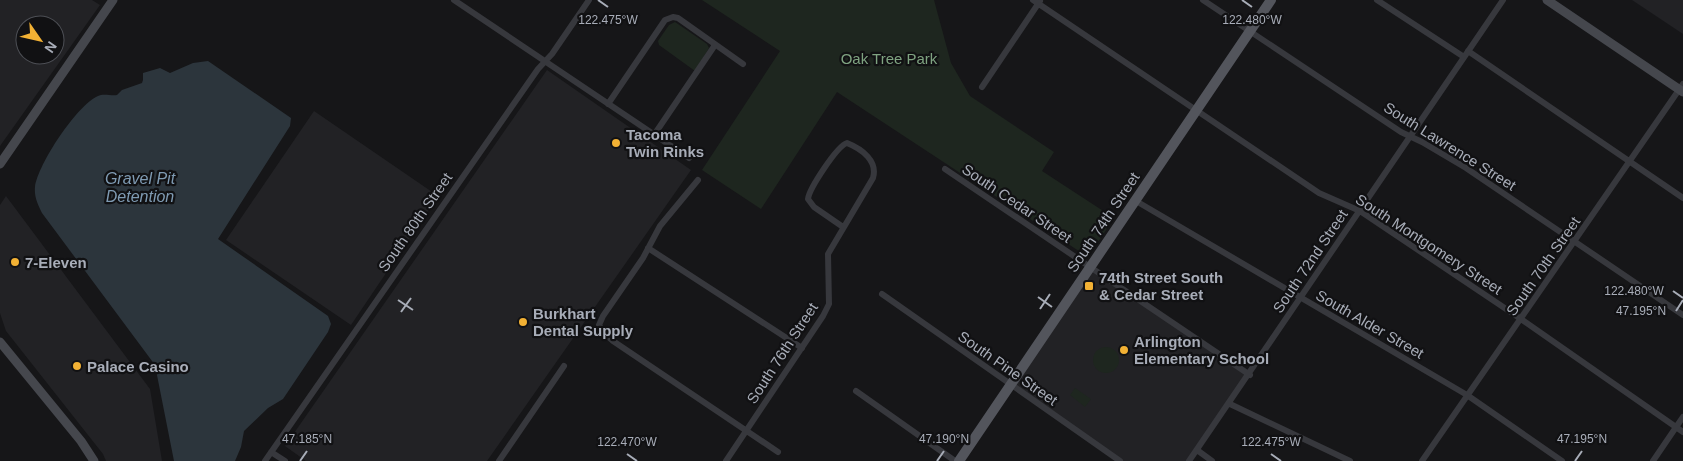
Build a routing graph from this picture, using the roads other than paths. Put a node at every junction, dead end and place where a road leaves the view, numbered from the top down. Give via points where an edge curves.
1 (113, 0) edge
2 (454, 0) edge
3 (588, 0) edge
4 (1203, 0) edge
5 (1271, 0) edge
6 (1377, 0) edge
7 (1503, 0) edge
8 (1547, 0) edge
9 (1038, 1) edge
10 (1250, 31) junction
11 (715, 44) junction
12 (1468, 51) junction
13 (1464, 57) junction
14 (546, 61) junction
15 (743, 64) dead end
16 (982, 87) dead end
17 (1682, 88) edge
18 (608, 104) junction
19 (1196, 110) junction
20 (654, 135) junction
21 (1410, 136) junction
22 (689, 158) dead end
23 (1630, 162) junction
24 (0, 164) edge
25 (945, 169) dead end
26 (698, 180) dead end
27 (1683, 198) edge
28 (1136, 201) junction
29 (1360, 211) junction
30 (843, 227) junction
31 (1575, 242) junction
32 (648, 248) junction
33 (1091, 268) junction
34 (882, 294) dead end
35 (1300, 298) junction
36 (1683, 315) edge
37 (1521, 319) junction
38 (0, 342) edge
39 (802, 348) junction
40 (564, 366) dead end
41 (1250, 375) junction
42 (1011, 386) junction
43 (856, 391) dead end
44 (1467, 395) junction
45 (1230, 404) junction
46 (1683, 417) edge
47 (1676, 427) junction
48 (747, 431) junction
49 (1683, 432) edge
50 (1196, 450) junction
51 (271, 452) junction
52 (778, 452) dead end
53 (94, 461) edge
54 (265, 461) edge
55 (285, 461) edge
56 (499, 461) edge
57 (726, 461) edge
58 (955, 461) edge
59 (959, 461) edge
60 (1120, 461) edge
61 (1189, 461) edge
62 (1212, 461) edge
63 (1350, 461) edge
64 (1422, 461) edge
65 (1562, 461) edge
66 (1653, 461) edge

1 - 24 main road
2 - 14 street
3 - 14 street, South 80th Street
4 - 10 street, South Lawrence Street
5 - 10 main road, South 74th Street
6 - 13 street
7 - 12 street, South 72nd Street
8 - 17 main road
9 - 16 street
9 - 19 street, South Montgomery Street
10 - 19 main road, South 74th Street
10 - 21 street, South Lawrence Street
11 - 15 street
11 - 18 street via 678,18 665,20
11 - 20 street
12 - 13 street, South 72nd Street
12 - 23 street
13 - 21 street, South 72nd Street
14 - 18 street
14 - 51 street, South 80th Street
17 - 23 street, South 70th Street
18 - 20 street
19 - 28 main road, South 74th Street
19 - 29 street, South Montgomery Street via 1319,193
20 - 22 street
21 - 29 street, South 72nd Street
21 - 31 street, South Lawrence Street via 1466,168
23 - 27 street
23 - 31 street, South 70th Street
25 - 33 street, South Cedar Street
26 - 32 street via 660,226
28 - 33 main road, South 74th Street
28 - 35 street, South Alder Street
29 - 35 street, South 72nd Street
29 - 37 street, South Montgomery Street
30 - 30 street, South 76th Street via 874,172 868,156 850,144 842,144 811,189 808,199
30 - 39 street, South 76th Street via 828,254 828,304
31 - 36 street, South Lawrence Street
31 - 37 street, South 70th Street
32 - 39 street
32 - 48 street via 599,322 601,329
33 - 41 street, South Cedar Street
33 - 42 main road, South 74th Street
34 - 42 street, South Pine Street
35 - 41 street, South 72nd Street
35 - 44 street, South Alder Street
37 - 44 street, South 70th Street
37 - 47 street, South Montgomery Street
38 - 53 main road
39 - 48 street, South 76th Street
40 - 56 street
41 - 45 street, South 72nd Street
42 - 59 main road, South 74th Street
42 - 60 street, South Pine Street
43 - 58 street
44 - 64 street, South 70th Street
44 - 65 street, South Alder Street
45 - 50 street, South 72nd Street
45 - 63 street
46 - 47 street
47 - 49 street, South Montgomery Street
47 - 66 street
48 - 52 street
48 - 57 street, South 76th Street
50 - 61 street, South 72nd Street
50 - 62 street
51 - 54 street, South 80th Street
51 - 55 street

